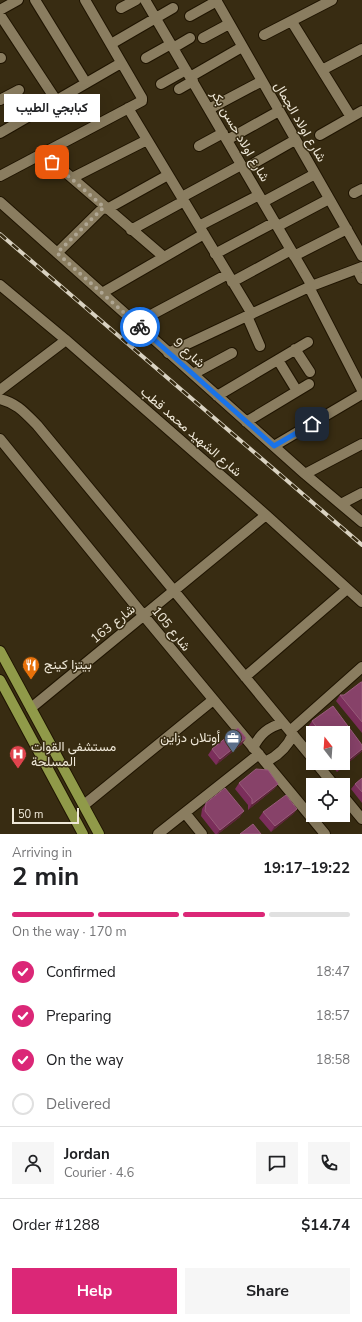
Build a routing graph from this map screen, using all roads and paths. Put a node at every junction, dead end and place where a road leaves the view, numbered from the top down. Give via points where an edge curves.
1 (18, 0) edge
2 (35, 0) edge
3 (85, 0) edge
4 (136, 0) edge
5 (145, 0) edge
6 (217, 0) edge
7 (332, 0) edge
8 (121, 8) dead end
9 (173, 8) dead end
10 (0, 10) edge
11 (0, 15) edge
12 (190, 16) dead end
13 (156, 19) junction
14 (292, 22) junction
15 (229, 24) junction
16 (264, 36) dead end
17 (190, 38) dead end
18 (203, 38) dead end
19 (111, 44) junction
20 (172, 46) junction
21 (242, 48) junction
22 (362, 49) edge
23 (146, 58) dead end
24 (121, 63) junction
25 (322, 70) junction
26 (190, 76) junction
27 (262, 81) junction
28 (86, 83) junction
29 (161, 84) dead end
30 (179, 89) dead end
31 (19, 90) dead end
32 (0, 100) edge
33 (56, 100) junction
34 (128, 108) junction
35 (209, 109) junction
36 (279, 111) junction
37 (362, 111) edge
38 (351, 117) junction
39 (0, 133) edge
40 (320, 135) dead end
41 (225, 137) junction
42 (147, 140) junction
43 (296, 140) junction
44 (199, 146) dead end
45 (43, 153) junction
46 (243, 167) junction
47 (315, 174) junction
48 (168, 175) junction
49 (0, 176) edge
50 (72, 178) junction
51 (261, 198) junction
52 (183, 199) junction
53 (329, 199) junction
54 (0, 202) edge
55 (105, 208) junction
56 (276, 224) junction
57 (347, 229) junction
58 (132, 230) junction
59 (201, 230) junction
60 (57, 253) junction
61 (293, 253) junction
62 (216, 254) junction
63 (362, 256) edge
64 (164, 258) junction
65 (360, 268) edge
66 (230, 278) junction
67 (362, 279) edge
68 (0, 285) edge
69 (311, 286) junction
70 (102, 293) junction
71 (249, 315) junction
72 (136, 323) junction
73 (66, 340) junction
74 (308, 342) dead end
75 (260, 346) dead end
76 (295, 349) junction
77 (168, 353) junction
78 (232, 353) dead end
79 (278, 360) junction
80 (310, 372) dead end
81 (193, 374) junction
82 (309, 384) dead end
83 (0, 390) edge
84 (362, 390) edge
85 (297, 391) junction
86 (362, 394) edge
87 (217, 396) junction
88 (0, 399) edge
89 (246, 422) junction
90 (0, 439) edge
91 (362, 444) edge
92 (274, 446) junction
93 (305, 474) junction
94 (362, 492) edge
95 (341, 504) junction
96 (266, 515) junction
97 (362, 522) edge
98 (347, 589) junction
99 (174, 591) junction
100 (362, 602) edge
101 (144, 616) junction
102 (0, 651) edge
103 (361, 669) edge
104 (245, 677) junction
105 (0, 680) edge
106 (213, 700) junction
107 (31, 708) junction
108 (283, 723) junction
109 (291, 732) junction
110 (306, 750) edge
111 (259, 754) junction
112 (322, 770) edge
113 (328, 778) edge
114 (350, 804) edge
115 (84, 805) junction
116 (185, 813) junction
117 (362, 819) edge
118 (83, 834) edge
119 (99, 834) edge
120 (158, 834) edge
121 (202, 834) edge
122 (325, 834) edge

1 - 10 street
2 - 28 street
3 - 19 street
4 - 8 street
5 - 13 street, شارع اولاد حسن بكر
6 - 12 street
6 - 15 street, شارع اولاد الجمال
7 - 14 street
9 - 13 street
11 - 33 street
13 - 19 street
13 - 20 street, شارع اولاد حسن بكر
14 - 16 street
14 - 25 street
15 - 18 street
15 - 21 street, شارع اولاد الجمال
17 - 20 street
19 - 24 street
20 - 23 street
20 - 26 street, شارع اولاد حسن بكر
21 - 26 street
21 - 27 street, شارع اولاد الجمال
22 - 25 street
24 - 28 street
24 - 34 street via 142,98 140,102
25 - 38 street
26 - 29 street
26 - 30 street
26 - 35 street, شارع اولاد حسن بكر
27 - 35 street
27 - 36 street, شارع اولاد الجمال
28 - 33 street
31 - 32 street
33 - 39 street
34 - 42 street
34 - 45 street
35 - 41 street, شارع اولاد حسن بكر
36 - 41 street
36 - 43 street, شارع اولاد الجمال
37 - 38 street
38 - 40 street
41 - 44 street
41 - 46 street, شارع اولاد حسن بكر
42 - 48 street
42 - 50 street
43 - 46 street
43 - 47 street, شارع اولاد الجمال
45 - 49 street
45 - 50 street
46 - 51 street, شارع اولاد حسن بكر
46 - 52 street
47 - 51 street
47 - 53 street, شارع اولاد الجمال
48 - 52 street
48 - 55 street
50 - 55 street
51 - 56 street, شارع اولاد حسن بكر
51 - 59 street
52 - 58 street
52 - 59 street
53 - 56 street
53 - 57 street, شارع اولاد الجمال
54 - 60 street, شارع 9
55 - 58 street
55 - 60 street
56 - 61 street, شارع اولاد حسن بكر
56 - 62 street
57 - 61 street
57 - 63 street, شارع اولاد الجمال
58 - 64 street
59 - 62 street
59 - 64 street
60 - 70 street, شارع 9
61 - 66 street
61 - 69 street, شارع اولاد حسن بكر
62 - 66 street
64 - 70 street
65 - 67 street
65 - 69 street
66 - 71 street
66 - 72 street
68 - 73 street, شارع الشهيد محمد قطب
69 - 71 street
69 - 84 street, شارع اولاد حسن بكر
70 - 72 street, شارع 9
71 - 75 street
71 - 77 street
72 - 77 street, شارع 9
73 - 83 street
73 - 96 street, شارع الشهيد محمد قطب
74 - 76 street
76 - 79 street
76 - 80 street
77 - 81 street, شارع 9
78 - 81 street
79 - 85 street
79 - 87 street
81 - 87 street, شارع 9
82 - 85 street
85 - 89 street
86 - 92 street
87 - 89 street, شارع 9
88 - 99 street, شارع 105 via 16,405 37,425
89 - 92 street, شارع 9
90 - 101 street, شارع 105
91 - 93 street
92 - 93 street, شارع 9
93 - 95 street, شارع 9
94 - 95 street
95 - 97 street, شارع 9
96 - 98 street, شارع الشهيد محمد قطب
96 - 99 street, شارع 163
98 - 100 street, شارع الشهيد محمد قطب
98 - 104 street
99 - 101 street, شارع 163
99 - 104 street, شارع 105
101 - 106 street, شارع 105
101 - 107 street, شارع 163
102 - 107 main road
103 - 109 street
104 - 108 street, شارع 105
105 - 118 main road
106 - 111 street, شارع 105
106 - 115 street
107 - 115 main road
108 - 109 street, شارع 105
108 - 111 street via 262,734
109 - 110 street, شارع 105
109 - 111 street via 289,742 279,754
111 - 116 street
111 - 122 street, شارع 105
112 - 113 street
114 - 117 street
115 - 119 main road
116 - 120 street
116 - 121 street

